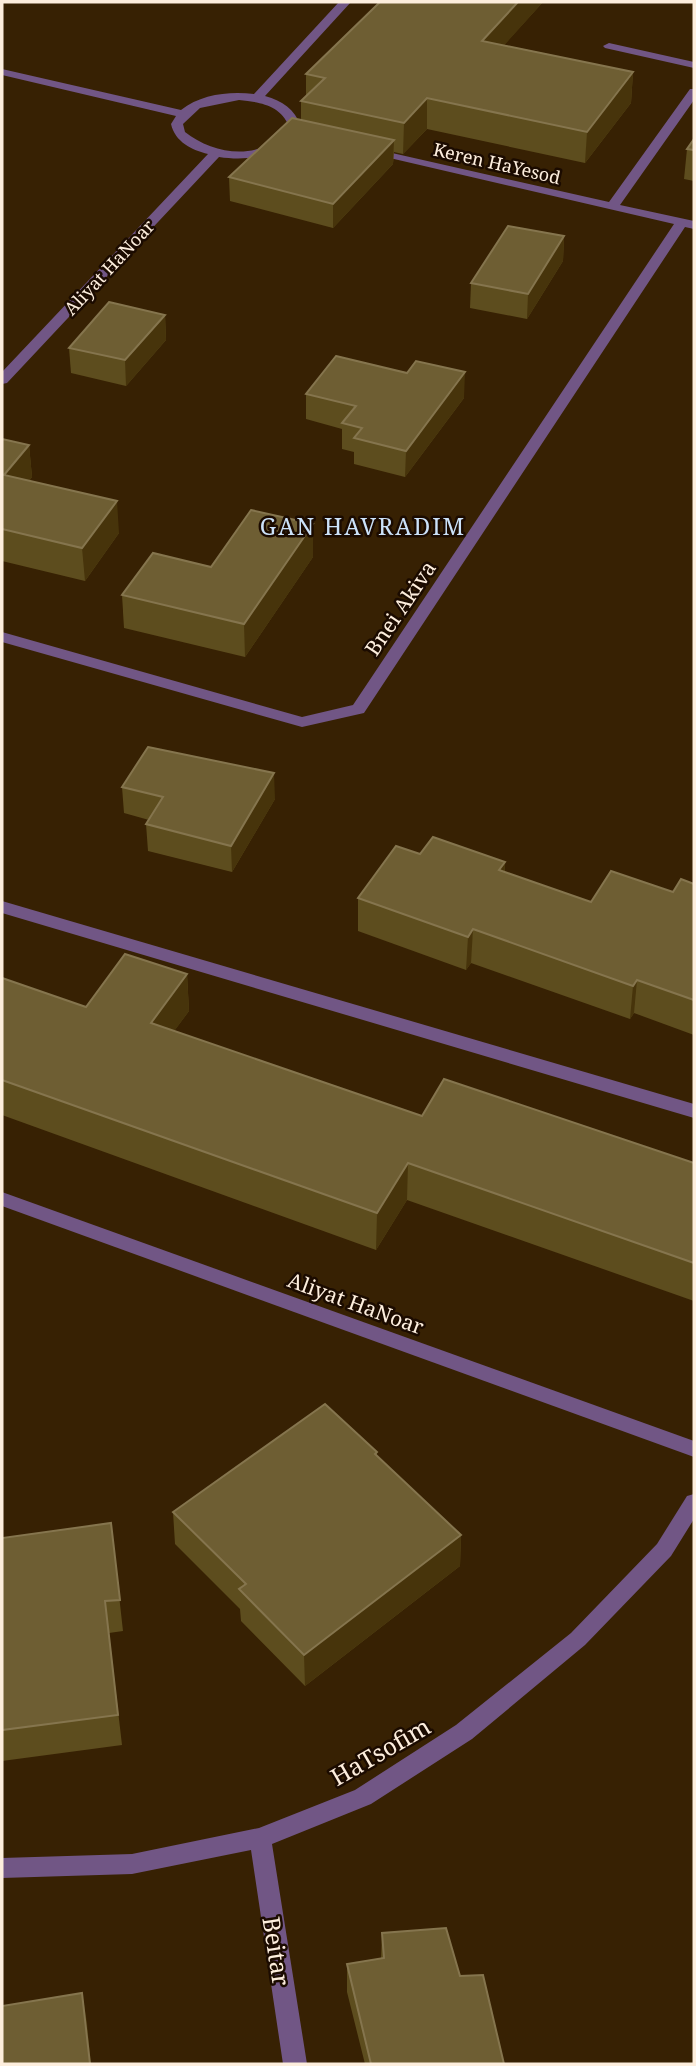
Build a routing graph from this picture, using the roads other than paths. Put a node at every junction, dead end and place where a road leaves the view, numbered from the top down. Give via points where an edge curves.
1 (345, 2) edge
2 (609, 46) dead end
3 (694, 65) edge
4 (2, 72) edge
5 (694, 92) edge
6 (257, 98) junction
7 (182, 114) junction
8 (358, 150) edge
9 (216, 153) junction
10 (612, 207) junction
11 (688, 224) edge
12 (2, 380) edge
13 (2, 637) edge
14 (2, 907) edge
15 (694, 1111) edge
16 (2, 1199) edge
17 (694, 1449) edge
18 (694, 1502) edge
19 (260, 1838) junction
20 (2, 1868) edge
21 (295, 2064) edge

1 - 6 street
2 - 3 street
4 - 7 street
5 - 10 street
6 - 7 street via 221,97
6 - 9 street via 285,108 298,136 261,151
7 - 9 street via 177,124 186,142
8 - 10 street, Keren HaYesod
9 - 12 street, Aliyat HaNoar
10 - 11 street, Keren HaYesod
11 - 13 street, Bnei Akiva via 358,709 302,722
14 - 15 street
16 - 17 street, Aliyat HaNoar
18 - 19 street, HaTsofim via 664,1550 578,1639 464,1732 363,1797
19 - 20 street, HaTsofim via 132,1864
19 - 21 street, Beitar

